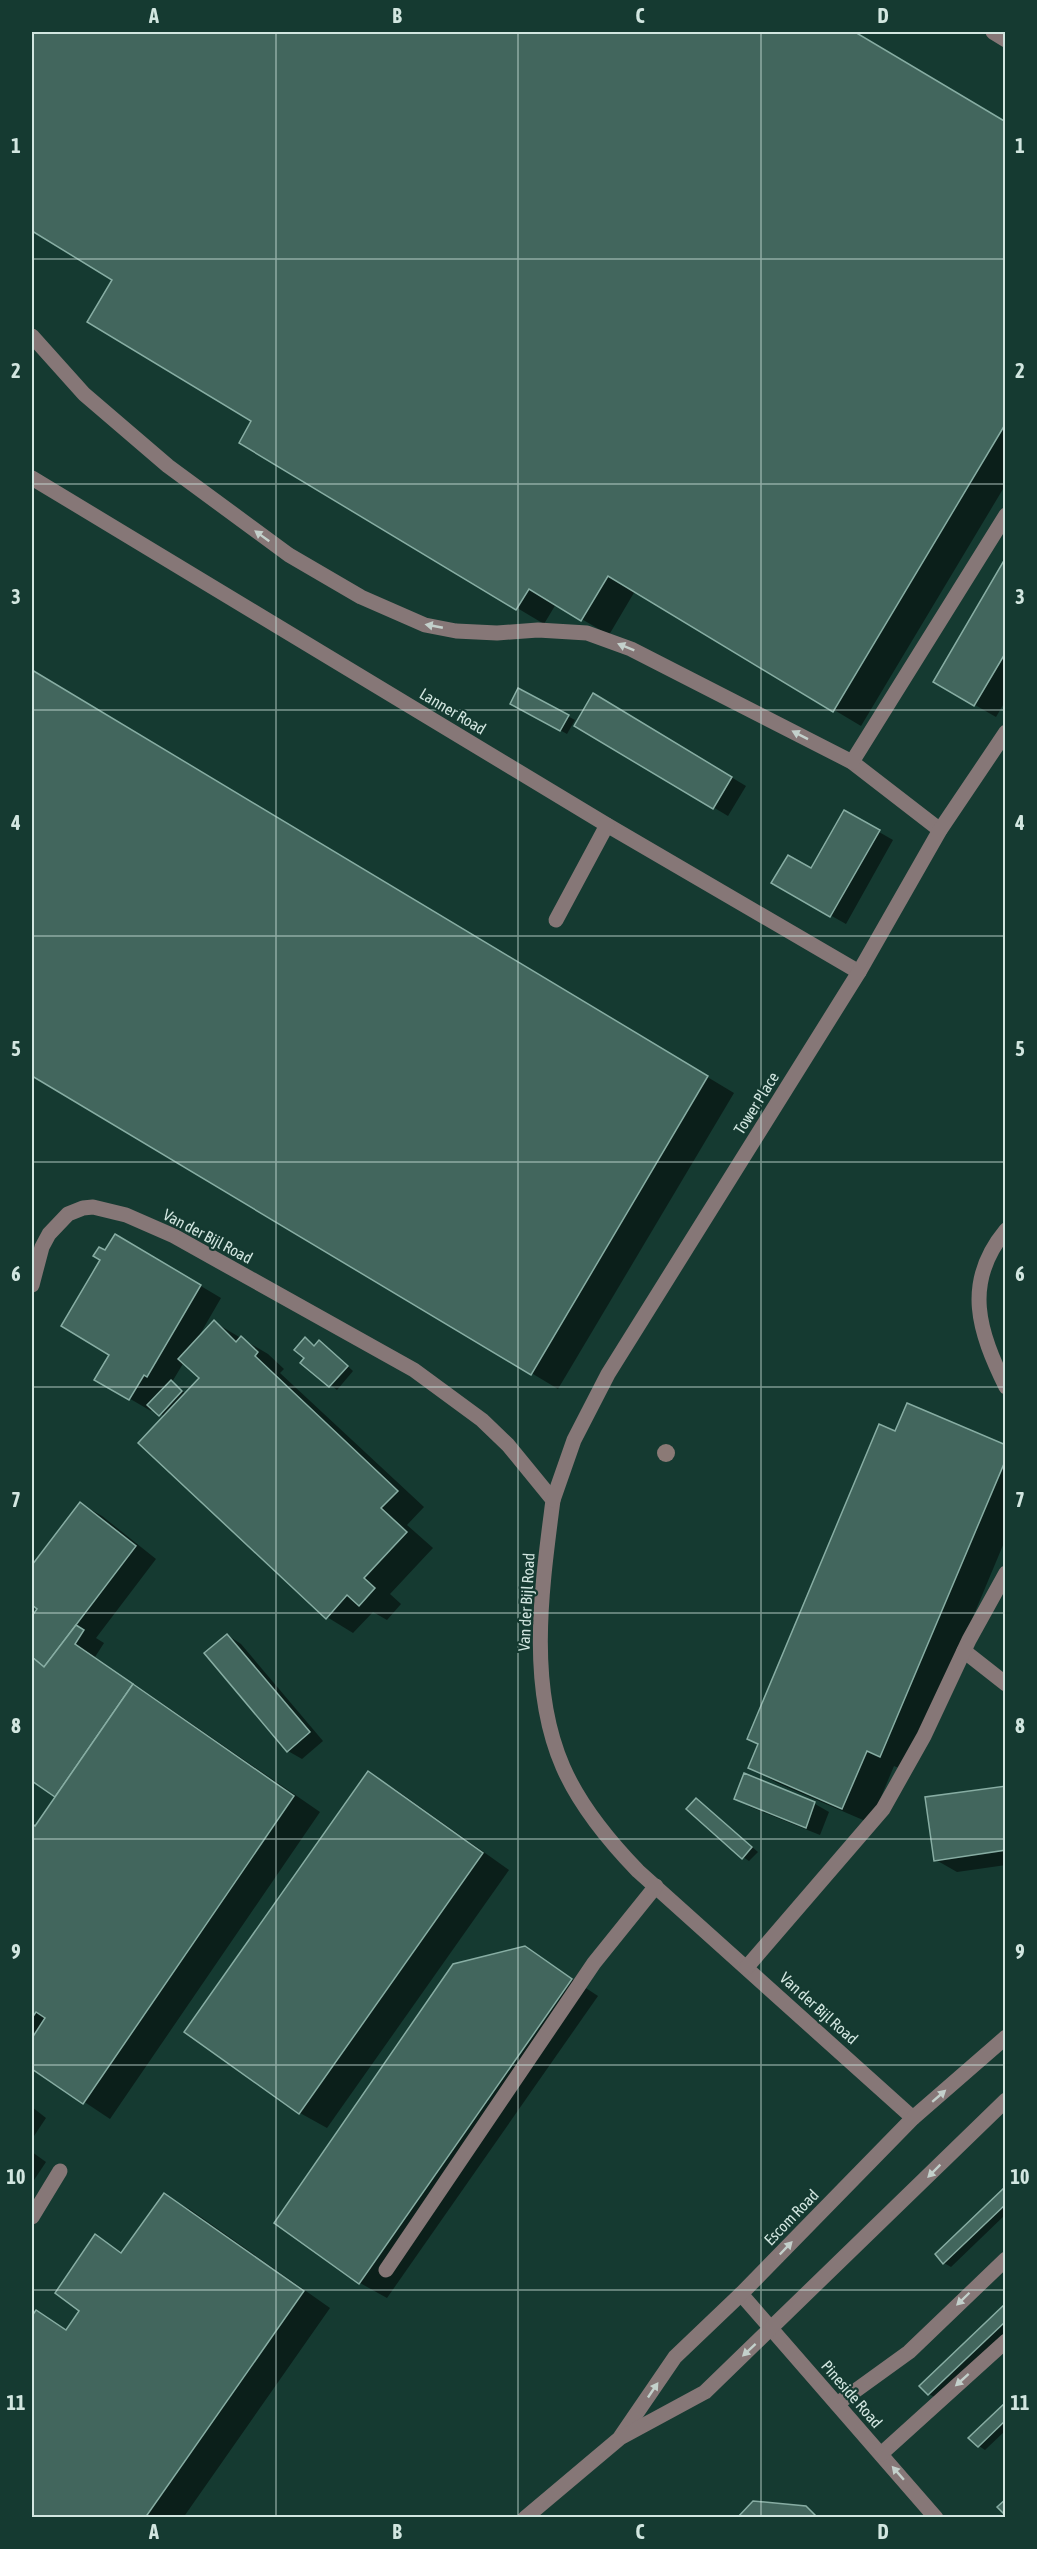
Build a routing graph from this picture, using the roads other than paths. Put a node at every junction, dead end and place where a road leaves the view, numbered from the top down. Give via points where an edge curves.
1 (993, 32) edge
2 (1005, 40) edge
3 (32, 336) edge
4 (32, 478) edge
5 (1005, 515) edge
6 (1005, 732) edge
7 (852, 762) junction
8 (607, 825) junction
9 (940, 830) junction
10 (556, 920) dead end
11 (859, 972) junction
12 (1005, 1230) edge
13 (32, 1285) edge
14 (1005, 1387) edge
15 (553, 1500) junction
16 (1005, 1574) edge
17 (964, 1651) junction
18 (1005, 1684) edge
19 (656, 1886) junction
20 (747, 1967) junction
21 (1005, 2037) edge
22 (1005, 2100) edge
23 (913, 2118) junction
24 (60, 2171) dead end
25 (32, 2217) edge
26 (1005, 2259) edge
27 (386, 2270) dead end
28 (741, 2294) junction
29 (771, 2329) junction
30 (1005, 2341) edge
31 (837, 2404) junction
32 (620, 2438) junction
33 (881, 2454) junction
34 (525, 2517) edge
35 (936, 2517) edge

1 - 2 street
7 -> 3 street via 632,649 587,633 456,631 425,625 361,597 289,555 168,466 84,394
4 - 8 street, Lanner Road
5 - 7 street
6 - 9 street, Tower Place
7 - 9 street
8 - 10 street
8 - 11 street, Lanner Road
9 - 11 street, Tower Place
11 - 15 street, Tower Place via 608,1374 574,1440
12 - 14 street via 989,1255 978,1286 981,1322
13 - 15 street, Van der Bijl Road via 49,1234 68,1214 83,1208 102,1208 126,1215 174,1236 414,1370 482,1420
15 - 19 street, Van der Bijl Road via 541,1635 542,1688 553,1740 579,1796 610,1842
16 - 17 street
17 - 18 street
17 - 20 street via 924,1736 883,1809
19 - 20 street, Van der Bijl Road
19 - 27 street via 594,1963
20 - 23 street, Van der Bijl Road
23 -> 21 street, Escom Road
22 -> 29 street, Escom Road
28 -> 23 street, Escom Road
24 - 25 street
26 -> 31 street via 909,2352
28 - 29 street, Pineside Road
32 -> 28 street, Escom Road via 675,2357
29 - 31 street, Pineside Road
29 -> 32 street, Escom Road via 705,2392
30 -> 33 street
31 - 33 street, Pineside Road
32 - 34 street, Escom Road
35 -> 33 street, Pineside Road

